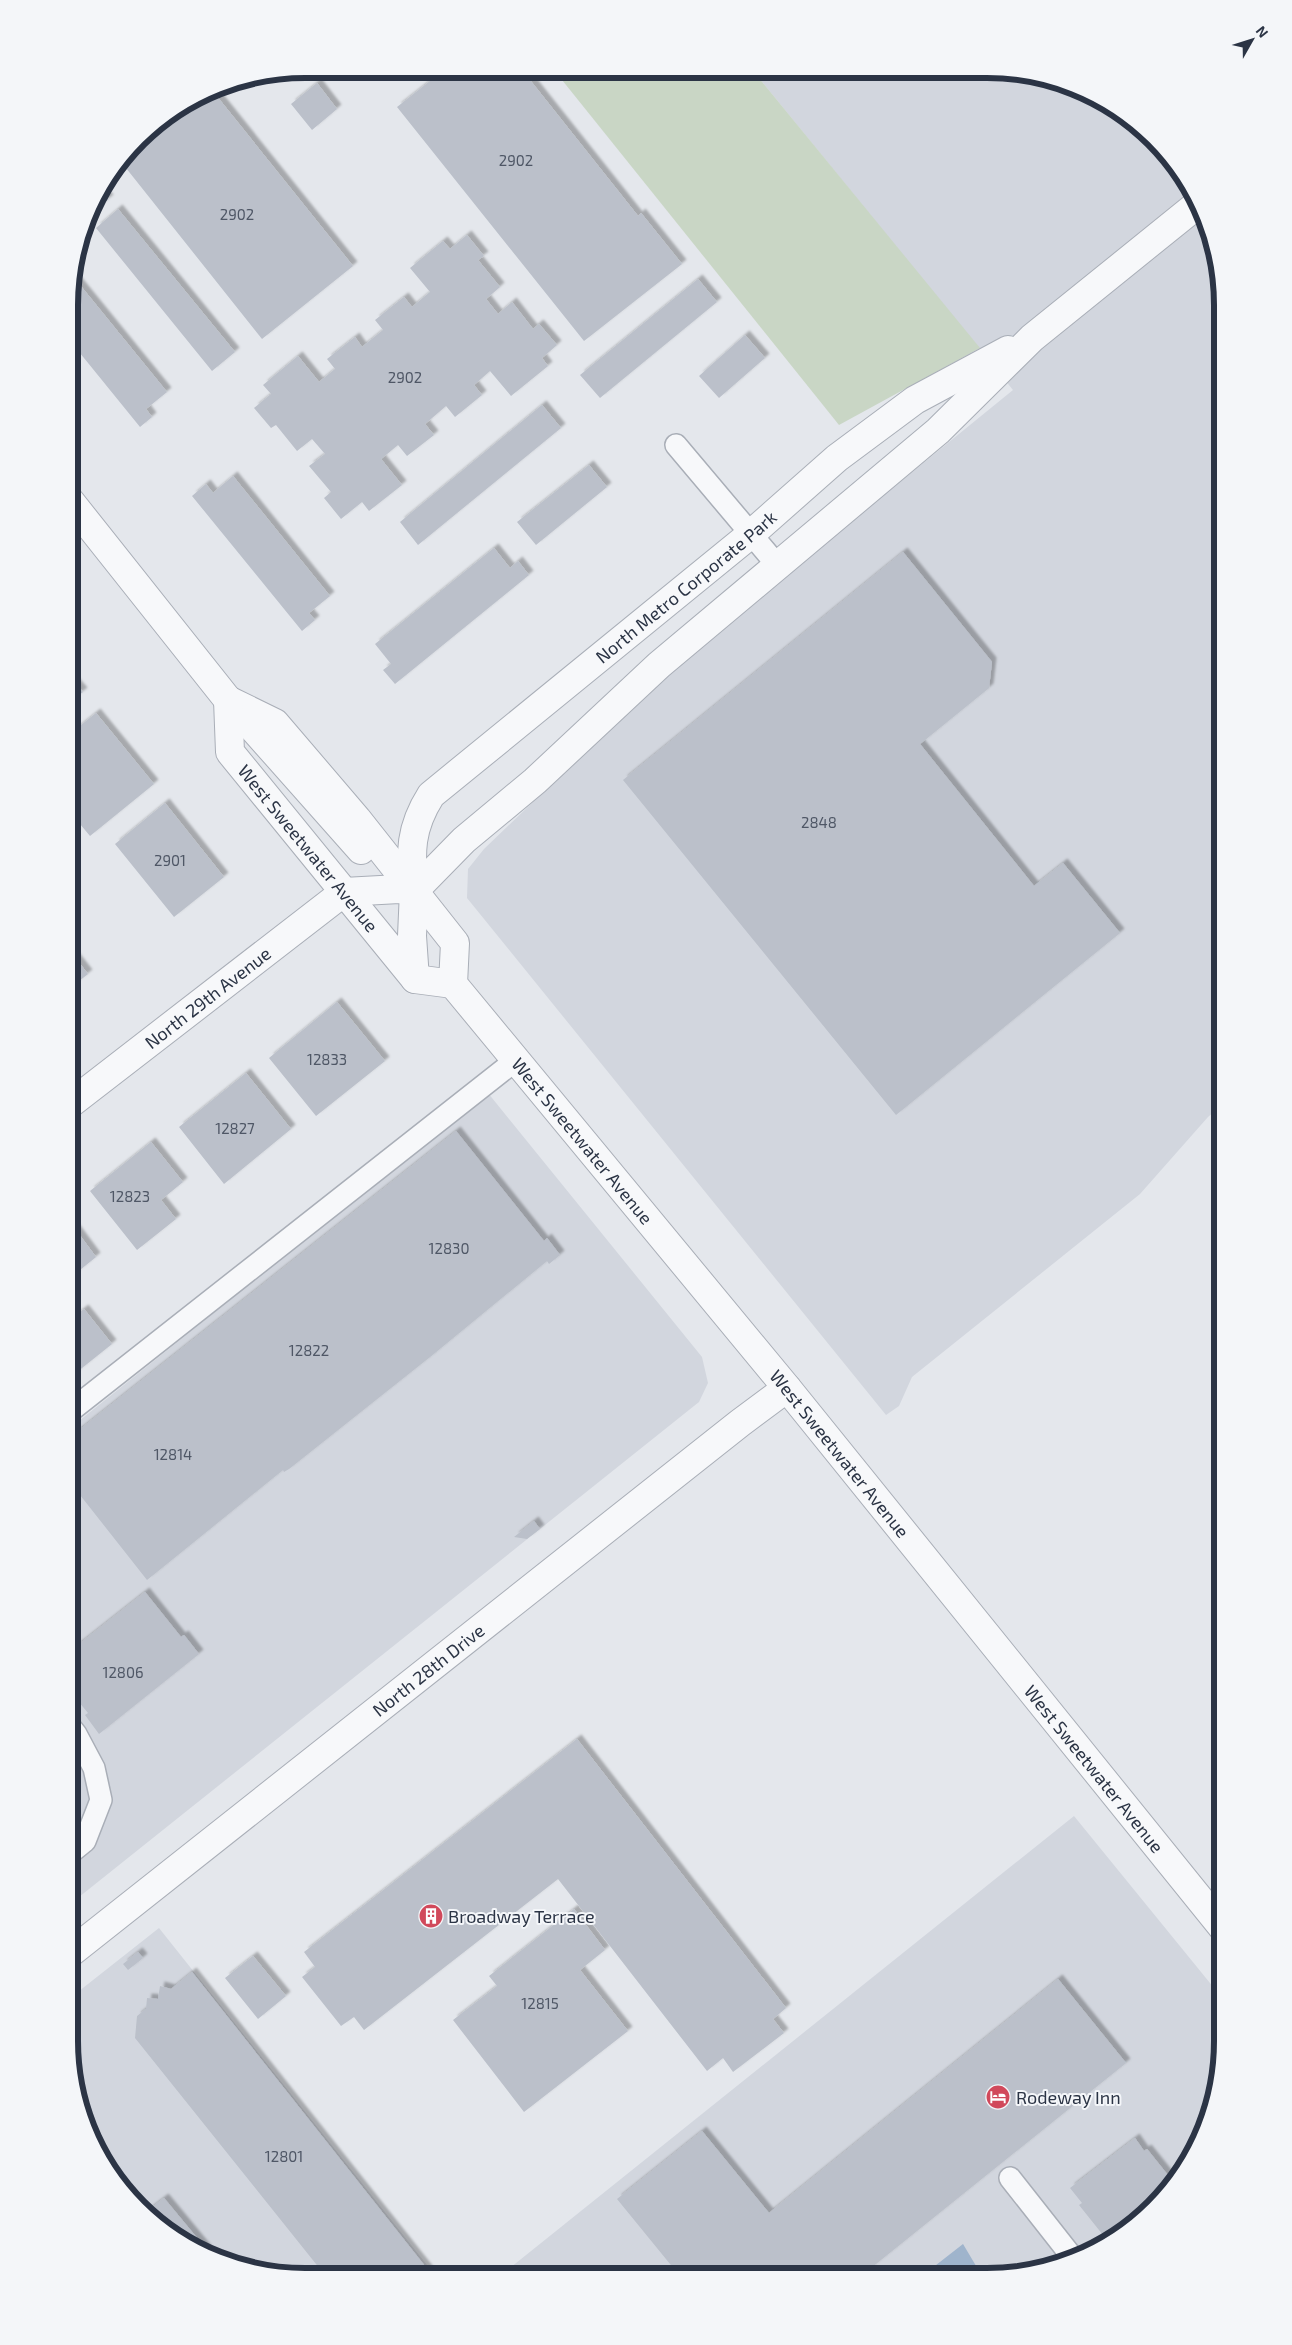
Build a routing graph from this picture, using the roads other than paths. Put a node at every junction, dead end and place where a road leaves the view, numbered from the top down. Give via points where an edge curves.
1 (1193, 208) edge
2 (1032, 338) junction
3 (676, 445) dead end
4 (78, 512) edge
5 (751, 534) junction
6 (778, 566) junction
7 (228, 700) junction
8 (357, 819) junction
9 (356, 847) junction
10 (414, 891) junction
11 (344, 892) junction
12 (416, 979) junction
13 (453, 984) junction
14 (516, 1060) junction
15 (78, 1098) edge
16 (787, 1388) junction
17 (78, 1406) edge
18 (78, 1738) edge
19 (78, 1847) edge
20 (1214, 1917) edge
21 (78, 1947) edge
22 (1010, 2178) dead end
23 (1068, 2252) edge

1 - 2 street, North Metro Corporate Park
2 - 5 street, North Metro Corporate Park via 915,400 837,458
2 - 6 street, North Metro Corporate Park via 938,432
3 - 5 lane
4 - 7 street
5 - 6 lane
5 - 10 street, North Metro Corporate Park via 431,795 419,814 412,843
6 - 10 street, North Metro Corporate Park via 659,665 535,781 464,840
7 - 8 street via 275,723
7 - 9 street
7 - 11 street, West Sweetwater Avenue via 230,752
8 - 9 street
8 - 10 street
9 - 10 street
9 - 11 street via 354,865
10 - 11 street
10 - 12 street, North Metro Corporate Park via 412,936
10 - 13 street via 455,943
11 - 12 street, West Sweetwater Avenue
11 - 15 street, North 29th Avenue
12 - 13 street
13 - 14 street, West Sweetwater Avenue
14 - 16 street, West Sweetwater Avenue
14 - 17 lane
16 - 20 street, West Sweetwater Avenue
16 - 21 street, North 28th Drive
18 - 19 lane via 94,1768 101,1800 85,1841
22 - 23 lane

